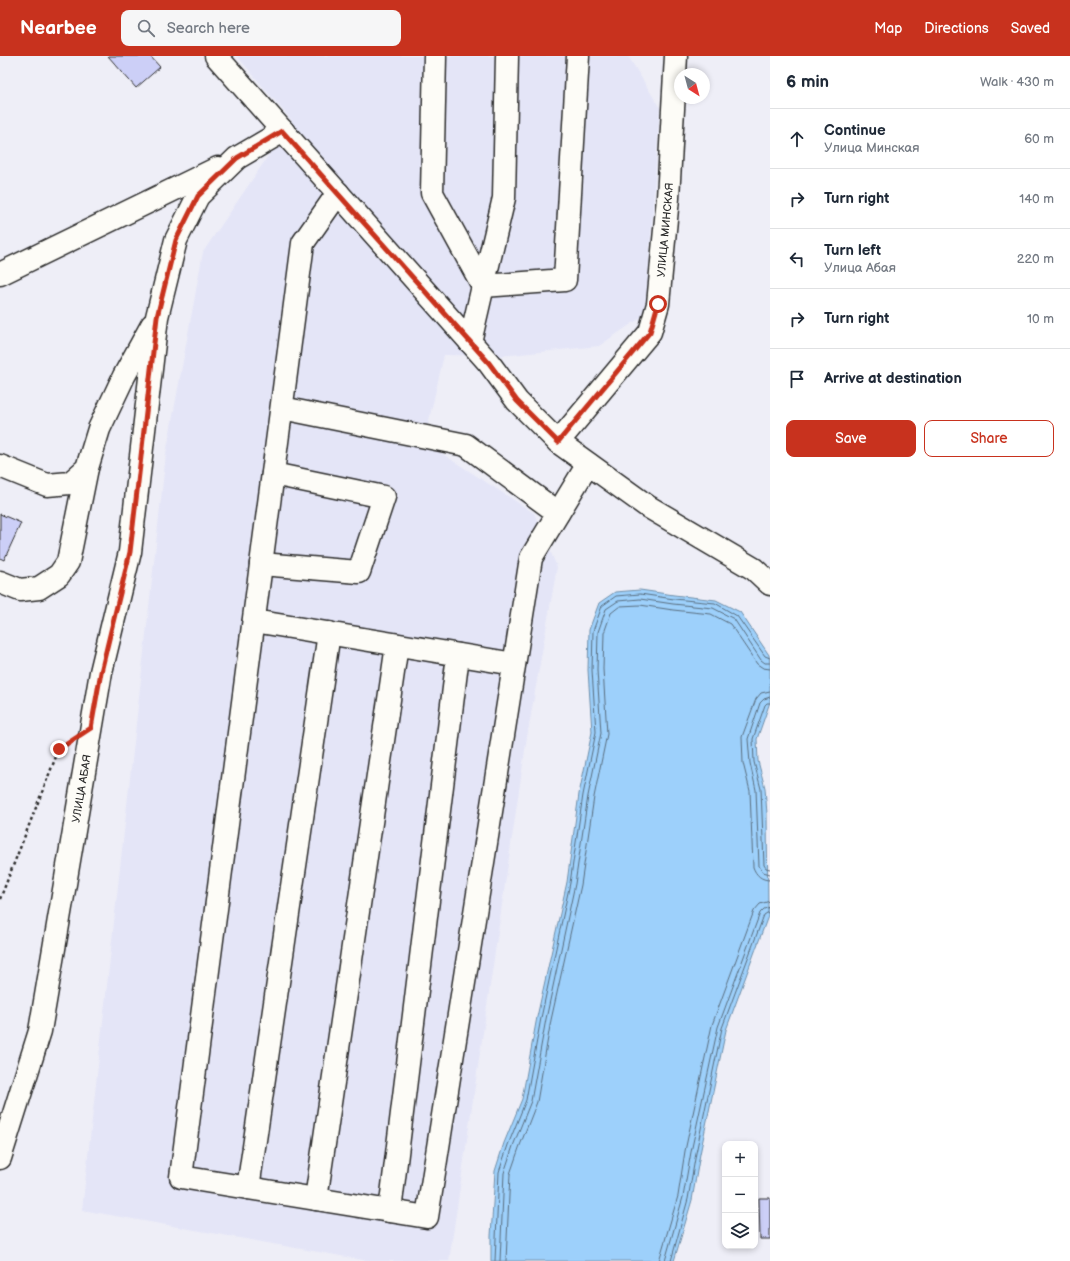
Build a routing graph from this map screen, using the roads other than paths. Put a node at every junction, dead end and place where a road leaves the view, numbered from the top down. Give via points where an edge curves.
1 (435, 56) edge
2 (508, 56) edge
3 (578, 56) edge
4 (676, 56) edge
5 (229, 61) edge
6 (282, 131) junction
7 (237, 158) junction
8 (338, 193) junction
9 (0, 274) edge
10 (483, 286) junction
11 (157, 317) junction
12 (470, 342) junction
13 (282, 408) junction
14 (558, 442) junction
15 (588, 464) junction
16 (0, 466) edge
17 (87, 468) junction
18 (273, 474) junction
19 (558, 513) junction
20 (261, 564) junction
21 (0, 582) edge
22 (770, 584) edge
23 (254, 621) junction
24 (329, 633) junction
25 (397, 645) junction
26 (458, 655) junction
27 (514, 664) junction
28 (0, 1158) edge
29 (248, 1188) junction
30 (316, 1199) junction
31 (390, 1211) junction

1 - 10 street via 432,193
2 - 10 street via 504,198
3 - 10 street via 565,280
4 - 14 street, УЛИЦА МИНСКАЯ via 658,304 650,332
5 - 6 street
6 - 7 street, УЛИЦА АБАЯ
6 - 8 street
7 - 9 street
7 - 11 street, УЛИЦА АБАЯ via 194,202 176,240
8 - 12 street
8 - 13 street via 303,243
10 - 12 street
11 - 17 street via 124,376 99,429
11 - 28 street, УЛИЦА АБАЯ via 130,552 101,672 40,1031
12 - 14 street via 517,401
13 - 18 street
13 - 19 street via 466,445
14 - 15 street
15 - 19 street
15 - 22 street via 647,506 754,569
16 - 17 street via 47,485 70,483
17 - 21 street via 68,562 59,576 39,588 20,590
18 - 20 street
18 - 20 street via 384,497 360,572
19 - 27 street via 531,558
20 - 23 street
23 - 24 street
23 - 29 street via 181,1177
24 - 25 street
24 - 29 street
25 - 26 street
25 - 30 street
26 - 27 street
26 - 31 street
27 - 31 street via 427,1216
29 - 30 street
30 - 31 street

